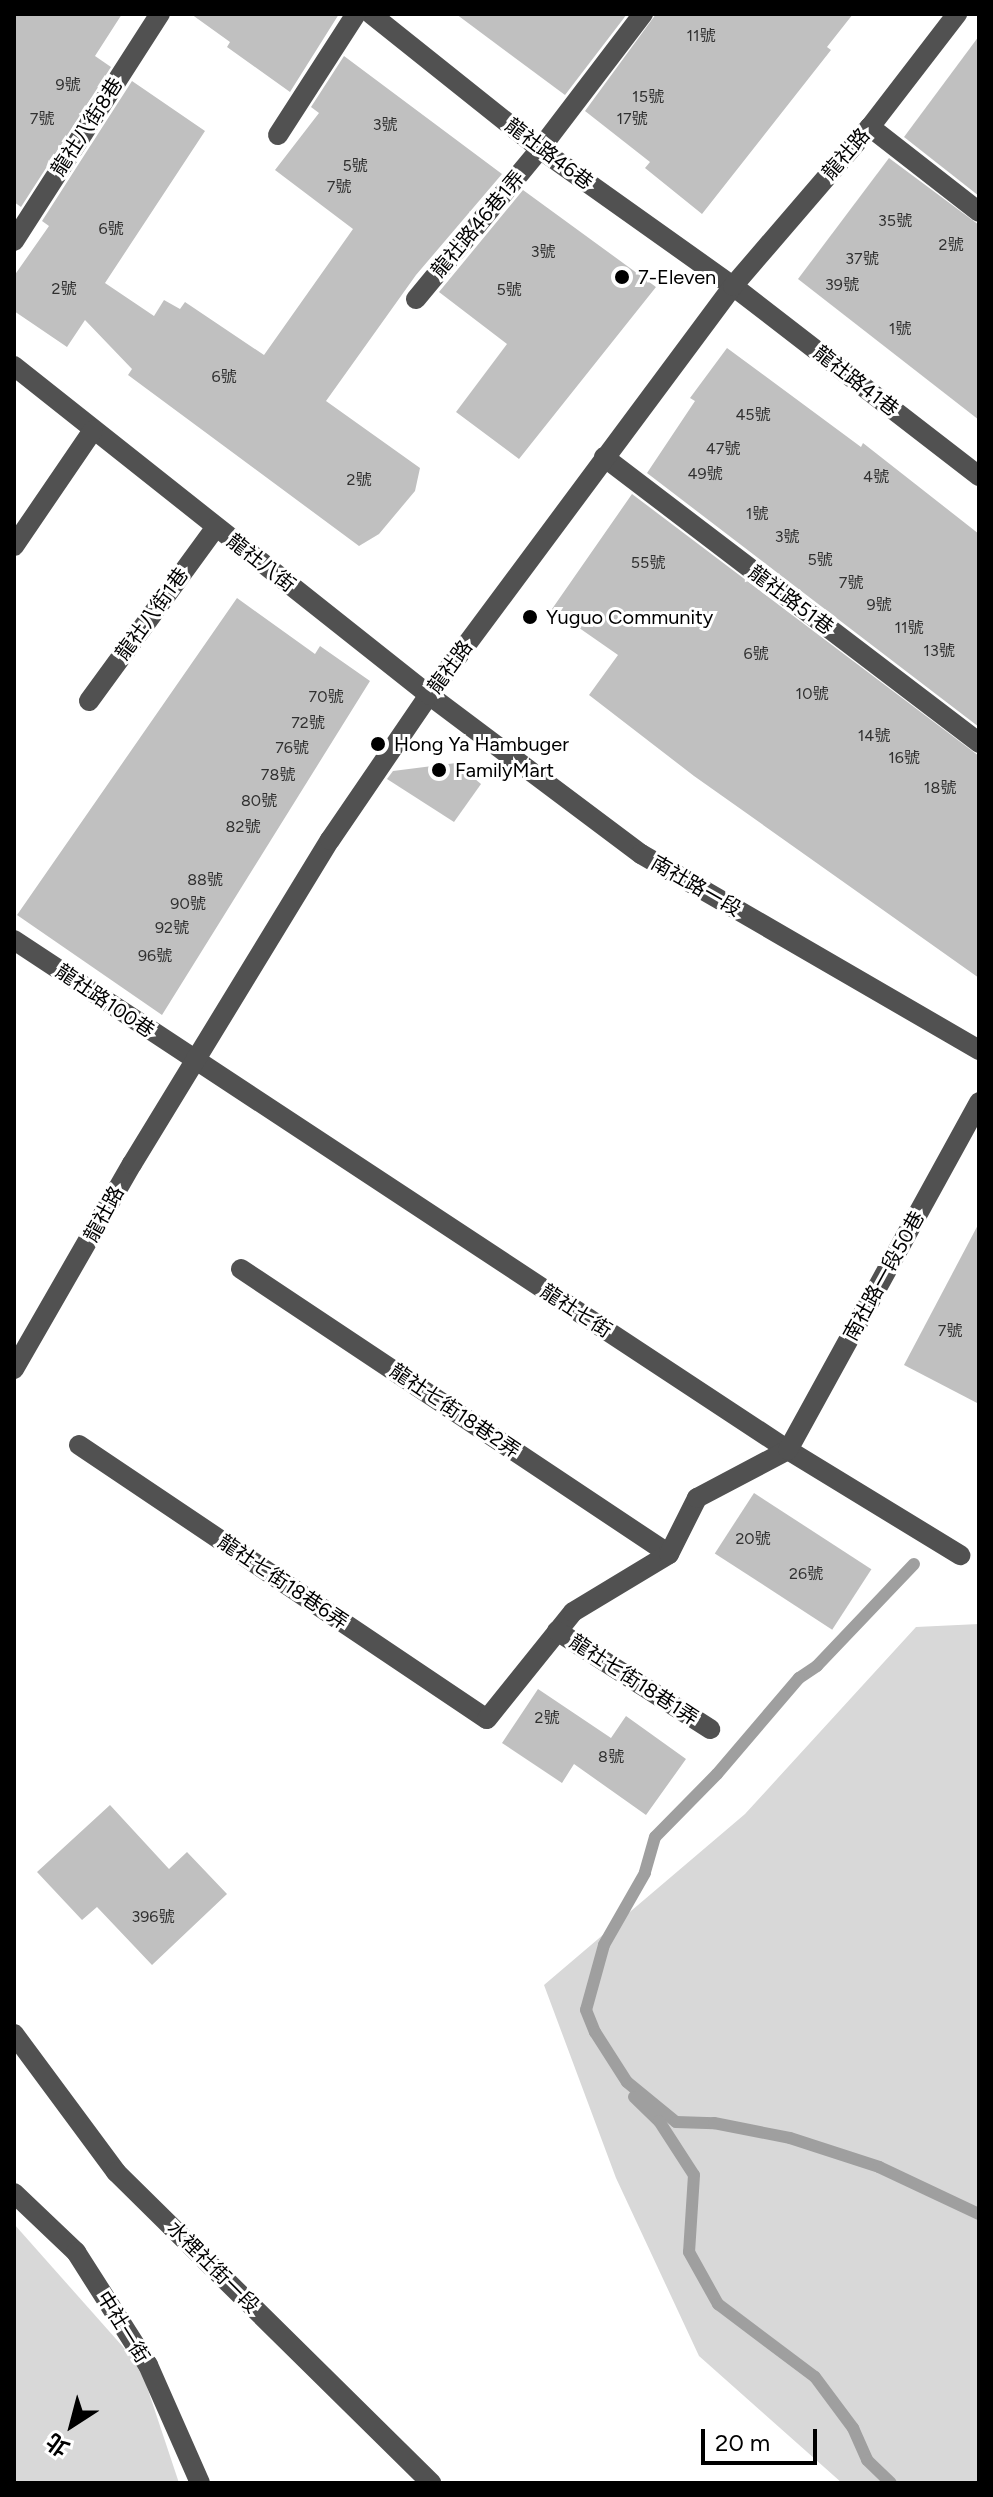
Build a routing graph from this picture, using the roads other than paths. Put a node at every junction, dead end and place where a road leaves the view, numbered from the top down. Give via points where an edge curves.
1 (160, 14) edge
2 (356, 14) edge
3 (371, 14) edge
4 (643, 14) edge
5 (957, 14) edge
6 (870, 127) junction
7 (278, 135) dead end
8 (540, 149) junction
9 (979, 212) edge
10 (14, 241) edge
11 (733, 286) junction
12 (416, 299) dead end
13 (14, 366) edge
14 (93, 430) junction
15 (604, 457) junction
16 (979, 476) edge
17 (216, 527) junction
18 (14, 546) edge
19 (429, 695) junction
20 (89, 701) dead end
21 (979, 743) edge
22 (14, 940) edge
23 (979, 1050) edge
24 (196, 1061) junction
25 (979, 1102) edge
26 (241, 1269) dead end
27 (14, 1369) edge
28 (79, 1445) dead end
29 (788, 1450) junction
30 (669, 1554) junction
31 (960, 1555) dead end
32 (557, 1631) junction
33 (710, 1729) dead end
34 (14, 2034) edge
35 (14, 2193) edge
36 (200, 2483) edge
37 (431, 2483) edge

1 - 10 street, 龍社八街8巷
2 - 7 street
3 - 8 street, 龍社路46巷
4 - 8 street, 龍社路46巷1弄
5 - 6 street, 龍社路
6 - 9 street
6 - 11 street, 龍社路
8 - 11 street, 龍社路46巷
8 - 12 street, 龍社路46巷1弄
11 - 15 street, 龍社路
11 - 16 street, 龍社路41巷
13 - 14 street, 龍社八街
14 - 17 street, 龍社八街
14 - 18 street
15 - 19 street, 龍社路
15 - 21 street, 龍社路51巷
17 - 19 street, 龍社八街
17 - 20 street, 龍社八街1巷
19 - 23 street, 南社路一段 via 641,854
19 - 24 street, 龍社路 via 330,840
22 - 24 street, 龍社路100巷
24 - 27 street, 龍社路
24 - 29 street, 龍社七街
25 - 29 street, 南社路一段50巷
26 - 30 street, 龍社七街18巷2弄
28 - 32 street, 龍社七街18巷6弄 via 487,1719
29 - 30 street via 697,1498
29 - 31 street, 龍社七街
30 - 32 street via 573,1612
32 - 33 street, 龍社七街18巷1弄
34 - 37 street, 水裡社街一段 via 116,2172
35 - 36 street, 中社一街 via 76,2252 140,2353

